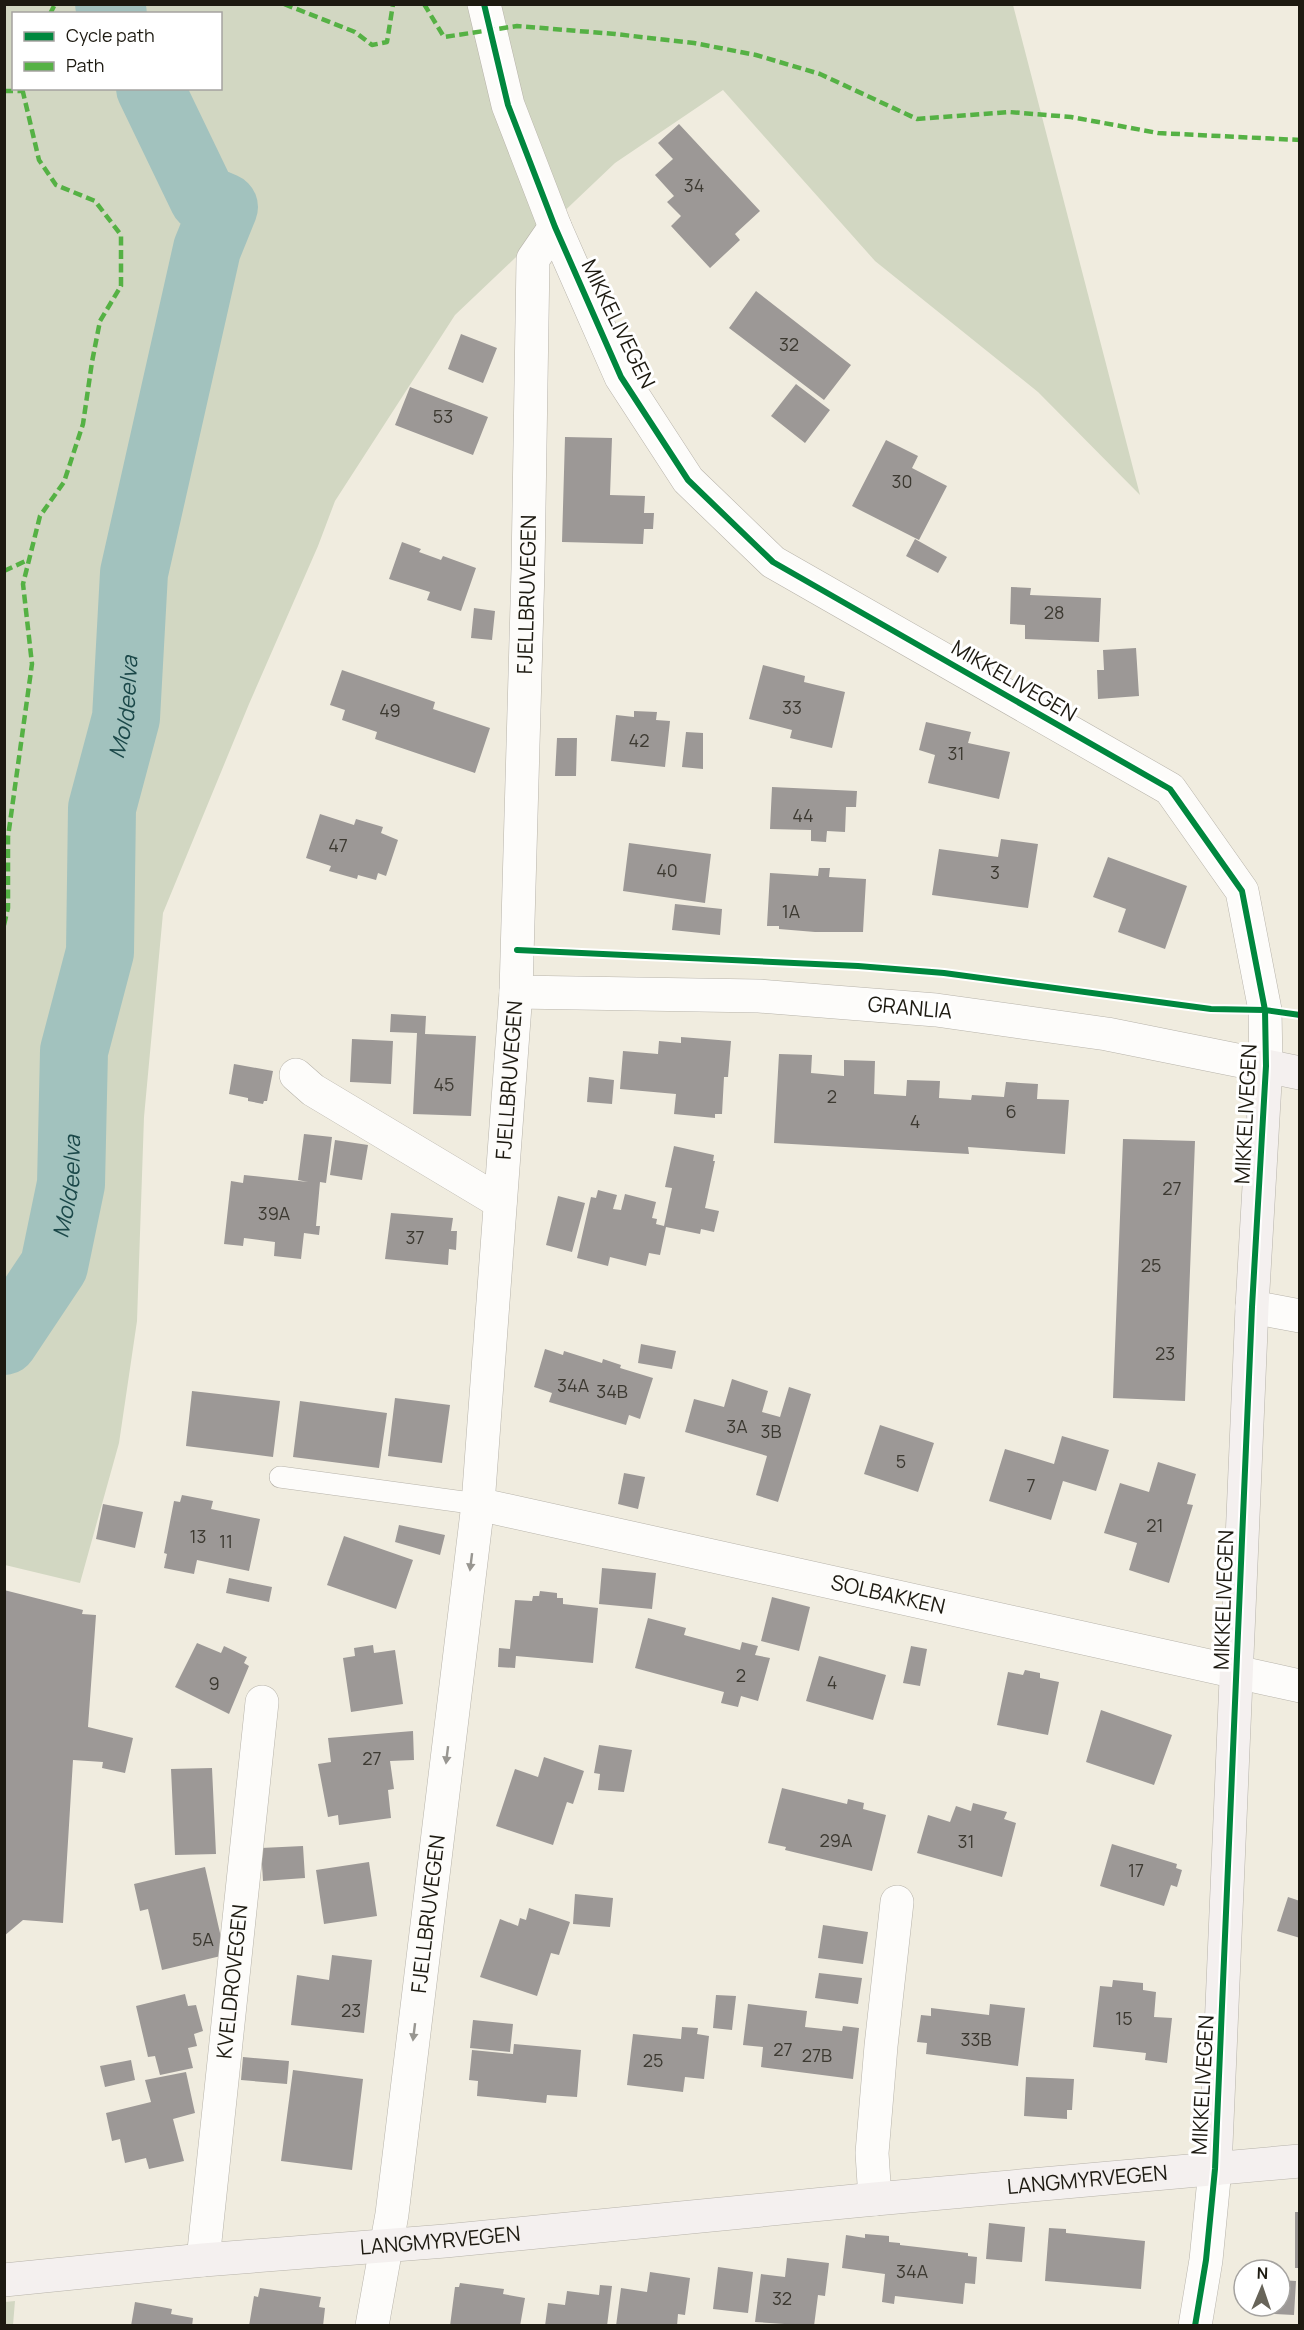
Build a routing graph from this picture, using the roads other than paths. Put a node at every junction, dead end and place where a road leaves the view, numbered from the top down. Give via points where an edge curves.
1 (484, 4) edge
2 (555, 227) junction
3 (516, 992) junction
4 (1266, 1066) junction
5 (1299, 1073) edge
6 (296, 1075) dead end
7 (500, 1202) junction
8 (1252, 1307) junction
9 (1299, 1316) edge
10 (280, 1477) dead end
11 (478, 1504) junction
12 (1238, 1673) junction
13 (1299, 1686) edge
14 (262, 1702) dead end
15 (897, 1902) dead end
16 (1299, 2161) edge
17 (1215, 2169) junction
18 (875, 2199) junction
19 (386, 2246) junction
20 (203, 2260) junction
21 (4, 2280) edge
22 (372, 2325) edge
23 (1195, 2325) edge

1 - 2 street via 508,105
2 - 3 street, FJELLBRUVEGEN via 533,259
2 - 4 street, MIKKELIVEGEN via 621,378 688,480 773,562 1170,789 1242,891 1266,1010
3 - 4 street, GRANLIA via 759,996 936,1010 1107,1034
3 - 7 street, FJELLBRUVEGEN
4 - 5 main road, GRANLIA
4 - 8 main road, MIKKELIVEGEN
6 - 7 street via 313,1090
7 - 11 street, FJELLBRUVEGEN
8 - 9 street
8 - 12 main road, MIKKELIVEGEN
10 - 11 lane
11 - 12 street, SOLBAKKEN
11 -> 19 street, FJELLBRUVEGEN
12 - 13 street, SOLBAKKEN
12 - 17 main road, MIKKELIVEGEN
14 - 20 street, KVELDROVEGEN
15 - 18 street via 872,2153
16 - 17 main road, LANGMYRVEGEN
17 - 18 main road, LANGMYRVEGEN
17 - 23 street, MIKKELIVEGEN
18 - 19 main road, LANGMYRVEGEN
19 - 20 main road, LANGMYRVEGEN
19 - 22 street, FJELLBRUVEGEN
20 - 21 main road, LANGMYRVEGEN

